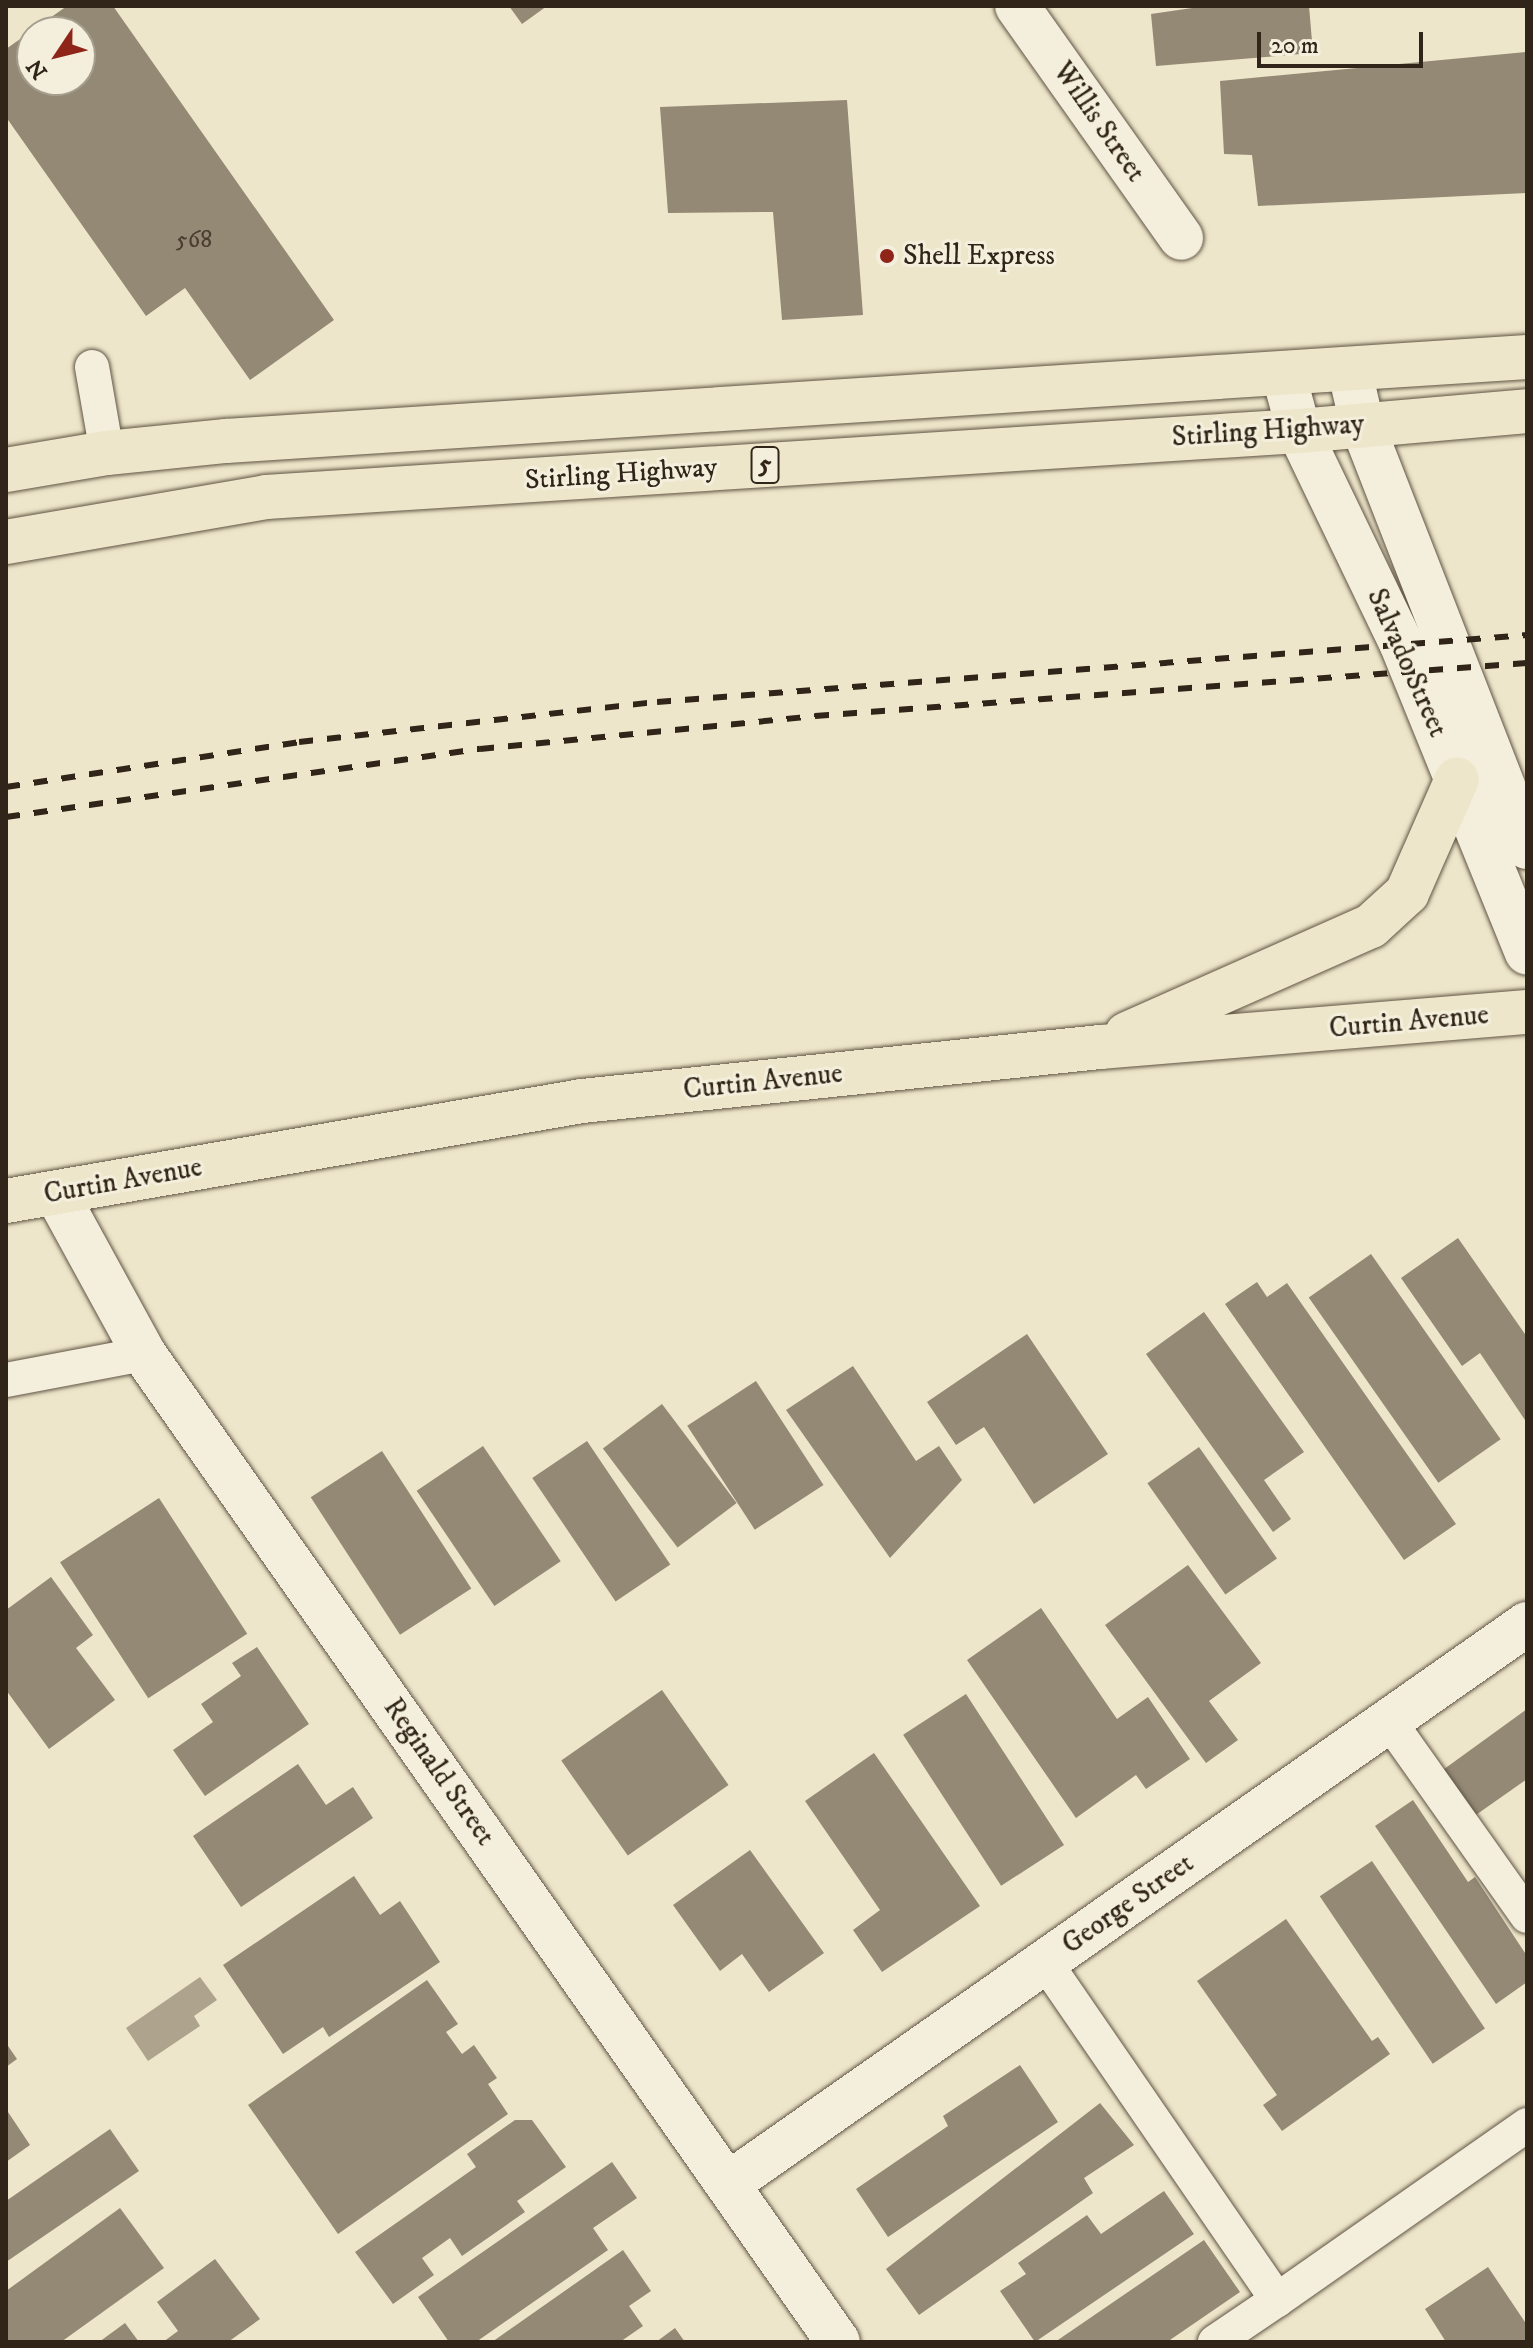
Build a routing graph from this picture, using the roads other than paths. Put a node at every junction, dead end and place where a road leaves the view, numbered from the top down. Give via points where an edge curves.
1 (1017, 6) edge
2 (1181, 238) dead end
3 (1527, 357) edge
4 (92, 367) dead end
5 (1350, 372) junction
6 (1284, 376) junction
7 (1527, 411) edge
8 (1362, 424) junction
9 (1299, 431) junction
10 (107, 453) junction
11 (6, 470) edge
12 (6, 542) edge
13 (1457, 779) junction
14 (1527, 847) edge
15 (1527, 953) edge
16 (1527, 1012) edge
17 (1100, 1047) junction
18 (56, 1193) junction
19 (6, 1201) edge
20 (144, 1354) junction
21 (6, 1380) edge
22 (1527, 1624) edge
23 (1389, 1721) junction
24 (1527, 1916) edge
25 (1045, 1962) junction
26 (1527, 2125) edge
27 (728, 2184) junction
28 (1277, 2300) junction
29 (838, 2342) edge
30 (1215, 2342) edge

1 - 2 street, Willis Street
3 - 5 main road, Stirling Highway / 5
4 - 10 lane
5 - 6 main road, Stirling Highway / 5
5 - 8 street, Salvado Street
6 - 9 street, Salvado Street
6 - 10 main road, Stirling Highway / 5 via 717,408
7 - 8 main road, Stirling Highway / 5
8 - 9 main road, Stirling Highway / 5
8 - 14 street, Salvado Street
9 - 12 main road, Stirling Highway / 5 via 266,497
9 - 13 street, Salvado Street via 1402,645
10 - 11 main road, Stirling Highway / 5
13 - 15 street, Salvado Street
13 - 17 main road via 1407,893 1371,926
16 - 17 main road, Curtin Avenue
17 - 18 main road, Curtin Avenue via 582,1101
18 - 19 main road, Curtin Avenue
18 - 20 street, Reginald Street
20 - 21 lane
20 - 27 street, Reginald Street
22 - 23 street, George Street
23 - 24 lane
23 - 25 street, George Street
25 - 27 street, George Street
25 - 28 lane
26 - 28 lane
27 - 29 street, Reginald Street
28 - 30 lane

